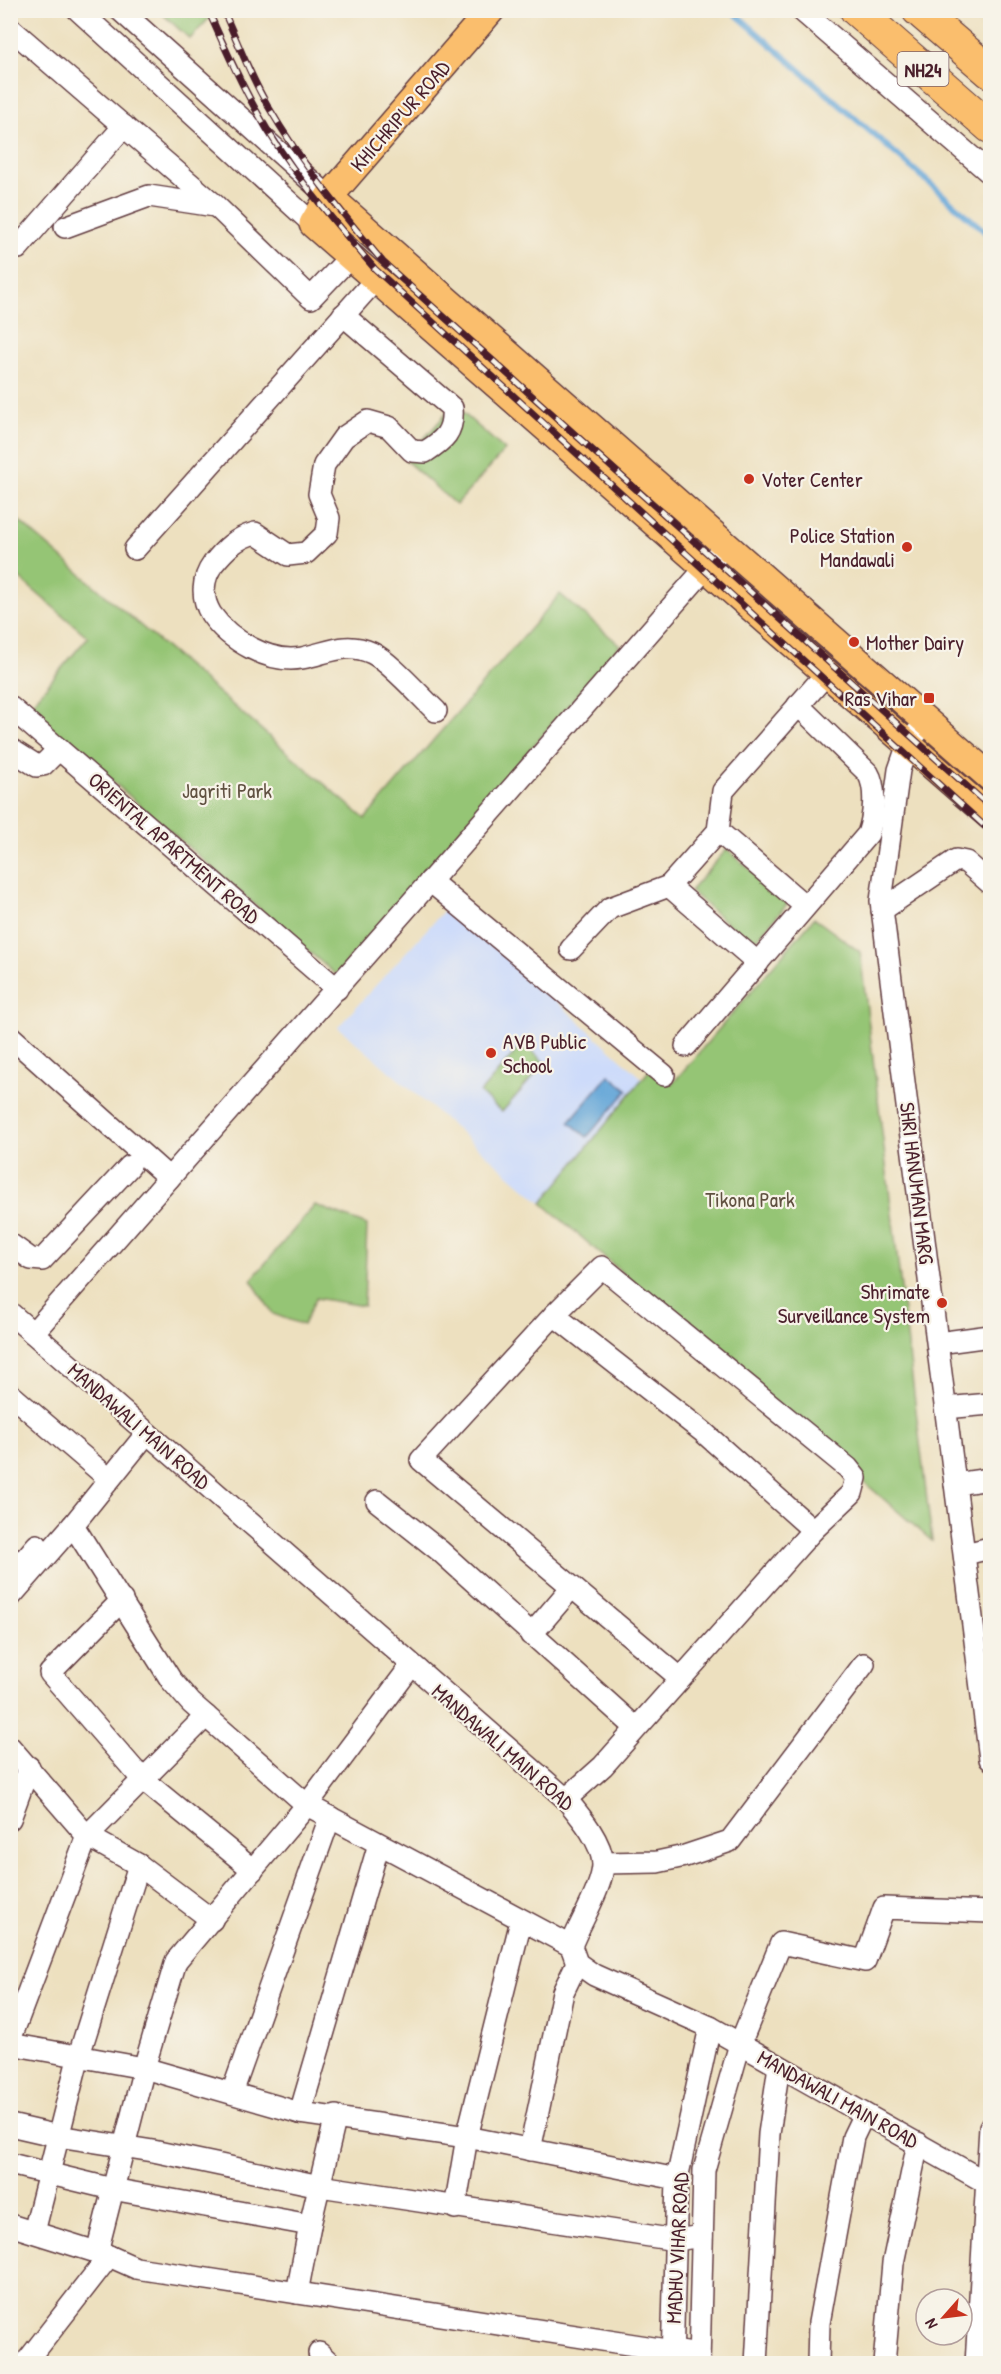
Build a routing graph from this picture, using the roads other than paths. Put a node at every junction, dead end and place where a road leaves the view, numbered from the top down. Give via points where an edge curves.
1 (78, 10) edge
2 (120, 10) edge
3 (491, 10) edge
4 (801, 10) edge
5 (855, 10) edge
6 (918, 10) edge
7 (10, 28) edge
8 (990, 72) edge
9 (124, 126) junction
10 (990, 127) edge
11 (990, 173) edge
12 (329, 197) junction
13 (216, 206) junction
14 (313, 224) junction
15 (65, 227) dead end
16 (10, 241) edge
17 (350, 257) junction
18 (376, 279) junction
19 (343, 315) junction
20 (725, 546) junction
21 (135, 549) dead end
22 (705, 566) junction
23 (826, 673) junction
24 (798, 705) junction
25 (10, 707) edge
26 (436, 711) dead end
27 (926, 721) junction
28 (908, 744) junction
29 (10, 749) edge
30 (59, 749) junction
31 (990, 777) edge
32 (990, 816) edge
33 (718, 831) junction
34 (430, 882) junction
35 (990, 883) edge
36 (669, 886) junction
37 (805, 906) junction
38 (882, 910) junction
39 (571, 949) dead end
40 (758, 963) junction
41 (337, 989) junction
42 (10, 1036) edge
43 (687, 1046) dead end
44 (664, 1075) dead end
45 (130, 1166) dead end
46 (169, 1178) junction
47 (10, 1244) edge
48 (10, 1313) edge
49 (554, 1314) junction
50 (33, 1333) junction
51 (990, 1336) edge
52 (938, 1343) junction
53 (10, 1394) edge
54 (990, 1404) edge
55 (945, 1408) junction
56 (142, 1429) junction
57 (100, 1472) junction
58 (990, 1479) edge
59 (956, 1484) junction
60 (377, 1501) dead end
61 (73, 1525) junction
62 (813, 1530) junction
63 (990, 1548) edge
64 (965, 1554) junction
65 (13, 1566) edge
66 (572, 1587) junction
67 (10, 1597) edge
68 (122, 1600) junction
69 (531, 1635) junction
70 (864, 1664) dead end
71 (411, 1666) junction
72 (679, 1677) junction
73 (986, 1684) edge
74 (206, 1716) junction
75 (635, 1727) junction
76 (989, 1735) edge
77 (10, 1747) edge
78 (990, 1759) edge
79 (29, 1767) junction
80 (142, 1779) junction
81 (566, 1799) junction
82 (307, 1805) junction
83 (330, 1817) junction
84 (10, 1819) edge
85 (87, 1836) junction
86 (380, 1844) junction
87 (603, 1863) junction
88 (139, 1865) junction
89 (253, 1870) junction
90 (990, 1912) edge
91 (212, 1920) junction
92 (521, 1921) junction
93 (574, 1954) junction
94 (710, 2027) junction
95 (10, 2042) edge
96 (740, 2044) junction
97 (79, 2055) junction
98 (779, 2066) junction
99 (144, 2068) junction
100 (232, 2093) junction
101 (300, 2113) junction
102 (864, 2114) junction
103 (336, 2116) junction
104 (10, 2125) edge
105 (990, 2127) edge
106 (58, 2136) junction
107 (467, 2137) junction
108 (918, 2143) junction
109 (123, 2147) junction
110 (530, 2150) junction
111 (10, 2164) edge
112 (49, 2174) junction
113 (677, 2179) junction
114 (989, 2181) edge
115 (320, 2186) junction
116 (112, 2189) junction
117 (455, 2208) junction
118 (10, 2225) edge
119 (310, 2225) junction
120 (34, 2232) junction
121 (987, 2233) edge
122 (702, 2235) junction
123 (676, 2240) junction
124 (103, 2254) junction
125 (297, 2293) junction
126 (984, 2333) edge
127 (672, 2357) edge
128 (699, 2359) edge
129 (25, 2364) edge
130 (756, 2364) edge
131 (818, 2364) edge
132 (884, 2364) edge
133 (976, 2364) edge

1 - 14 street
2 - 12 street
3 - 12 main road, KHICHRIPUR ROAD
4 - 11 street
5 - 10 highway, NH24
6 - 8 highway
7 - 9 street
9 - 13 street
9 - 16 street via 18,248
12 - 14 main road, KHICHRIPUR ROAD
12 - 20 main road
13 - 15 street via 149,196
13 - 17 street via 311,298
14 - 17 main road
17 - 18 main road
18 - 19 street
18 - 22 main road
19 - 21 street
19 - 26 street via 452,408 453,423 447,435 425,452 412,451 389,427 368,421 344,437 324,465 319,494 329,518 327,533 306,553 288,555 255,533 240,537 221,553 205,575 204,603 226,630 250,647 276,657 300,658 340,646 375,654
20 - 22 street
20 - 27 main road
22 - 23 main road
22 - 34 street
23 - 24 street
23 - 28 main road
24 - 33 street via 723,791
24 - 37 street via 873,780 868,834
25 - 30 street, ORIENTAL APARTMENT ROAD
27 - 28 street, SHRI HANUMAN MARG
27 - 31 main road
28 - 32 main road
28 - 38 street, SHRI HANUMAN MARG via 899,770 880,901
29 - 30 street via 37,766
30 - 41 street, ORIENTAL APARTMENT ROAD
33 - 36 street
33 - 37 street
34 - 41 street
34 - 44 street
35 - 38 street via 966,862 956,860
36 - 39 street via 609,908
36 - 40 street
37 - 40 street
38 - 52 street, SHRI HANUMAN MARG
40 - 43 street
41 - 46 street
42 - 46 street
45 - 47 street via 42,1260 31,1259
46 - 50 street
48 - 50 street, MANDAWALI MAIN ROAD
49 - 62 street via 702,1431
49 - 62 street via 602,1267 848,1468 856,1478 852,1493
49 - 66 street via 421,1460
50 - 56 street, MANDAWALI MAIN ROAD
51 - 52 street
52 - 55 street, SHRI HANUMAN MARG
53 - 57 street
54 - 55 street
55 - 59 street, SHRI HANUMAN MARG
56 - 57 street
56 - 61 street
56 - 71 street, MANDAWALI MAIN ROAD
57 - 65 street
58 - 59 street
59 - 64 street, SHRI HANUMAN MARG
60 - 69 street via 440,1551
61 - 67 street
61 - 68 street, MANDAWALI MAIN ROAD
62 - 72 street
63 - 64 street
64 - 73 street, SHRI HANUMAN MARG
66 - 69 street
66 - 72 street
68 - 74 street, MANDAWALI MAIN ROAD via 171,1680
68 - 80 street via 50,1673
69 - 75 street
70 - 87 street via 730,1841 657,1862
71 - 81 street, MANDAWALI MAIN ROAD
71 - 82 street
72 - 75 street
73 - 76 street, SHRI HANUMAN MARG
74 - 80 street
74 - 82 street, MANDAWALI MAIN ROAD
75 - 81 street via 603,1766
76 - 78 street, SHRI HANUMAN MARG
77 - 79 street
79 - 84 street
79 - 85 street
80 - 85 street
80 - 89 street
81 - 87 street, MANDAWALI MAIN ROAD via 582,1818
82 - 83 street, MANDAWALI MAIN ROAD
82 - 89 street
83 - 86 street, MANDAWALI MAIN ROAD
83 - 100 street
85 - 88 street
85 - 95 street
86 - 92 street, MANDAWALI MAIN ROAD
86 - 101 street
87 - 93 street
88 - 91 street
88 - 97 street
89 - 91 street
90 - 96 street, MADHU VIHAR ROAD via 884,1908 865,1961 781,1943
91 - 99 street via 176,1961
92 - 93 street, MANDAWALI MAIN ROAD
92 - 107 street
93 - 94 street, MANDAWALI MAIN ROAD via 594,1975
93 - 110 street
94 - 96 street, MANDAWALI MAIN ROAD
94 - 113 street, MADHU VIHAR ROAD
95 - 97 street
96 - 98 street, MANDAWALI MAIN ROAD
96 - 122 street, MADHU VIHAR ROAD via 704,2170
97 - 99 street
97 - 106 street
98 - 102 street, MANDAWALI MAIN ROAD
98 - 130 street via 770,2134
99 - 100 street
99 - 109 street
100 - 101 street
101 - 103 street
102 - 108 street, MANDAWALI MAIN ROAD
102 - 131 street via 854,2138 822,2311
103 - 107 street
103 - 115 street
104 - 106 street
105 - 114 street
106 - 109 street
106 - 112 street
107 - 110 street
107 - 117 street
108 - 114 street, MANDAWALI MAIN ROAD
108 - 132 street via 892,2264
109 - 115 street
109 - 116 street
110 - 113 street
111 - 112 street
112 - 116 street
112 - 120 street
113 - 123 street, MADHU VIHAR ROAD
114 - 121 street
115 - 117 street
115 - 119 street
116 - 119 street
116 - 124 street
117 - 123 street
118 - 120 street
119 - 125 street
120 - 124 street
121 - 126 street
122 - 123 street
122 - 128 street, MADHU VIHAR ROAD
123 - 127 street, MADHU VIHAR ROAD
124 - 125 street via 136,2268
124 - 129 street
125 - 127 street
126 - 133 street
127 - 128 street

